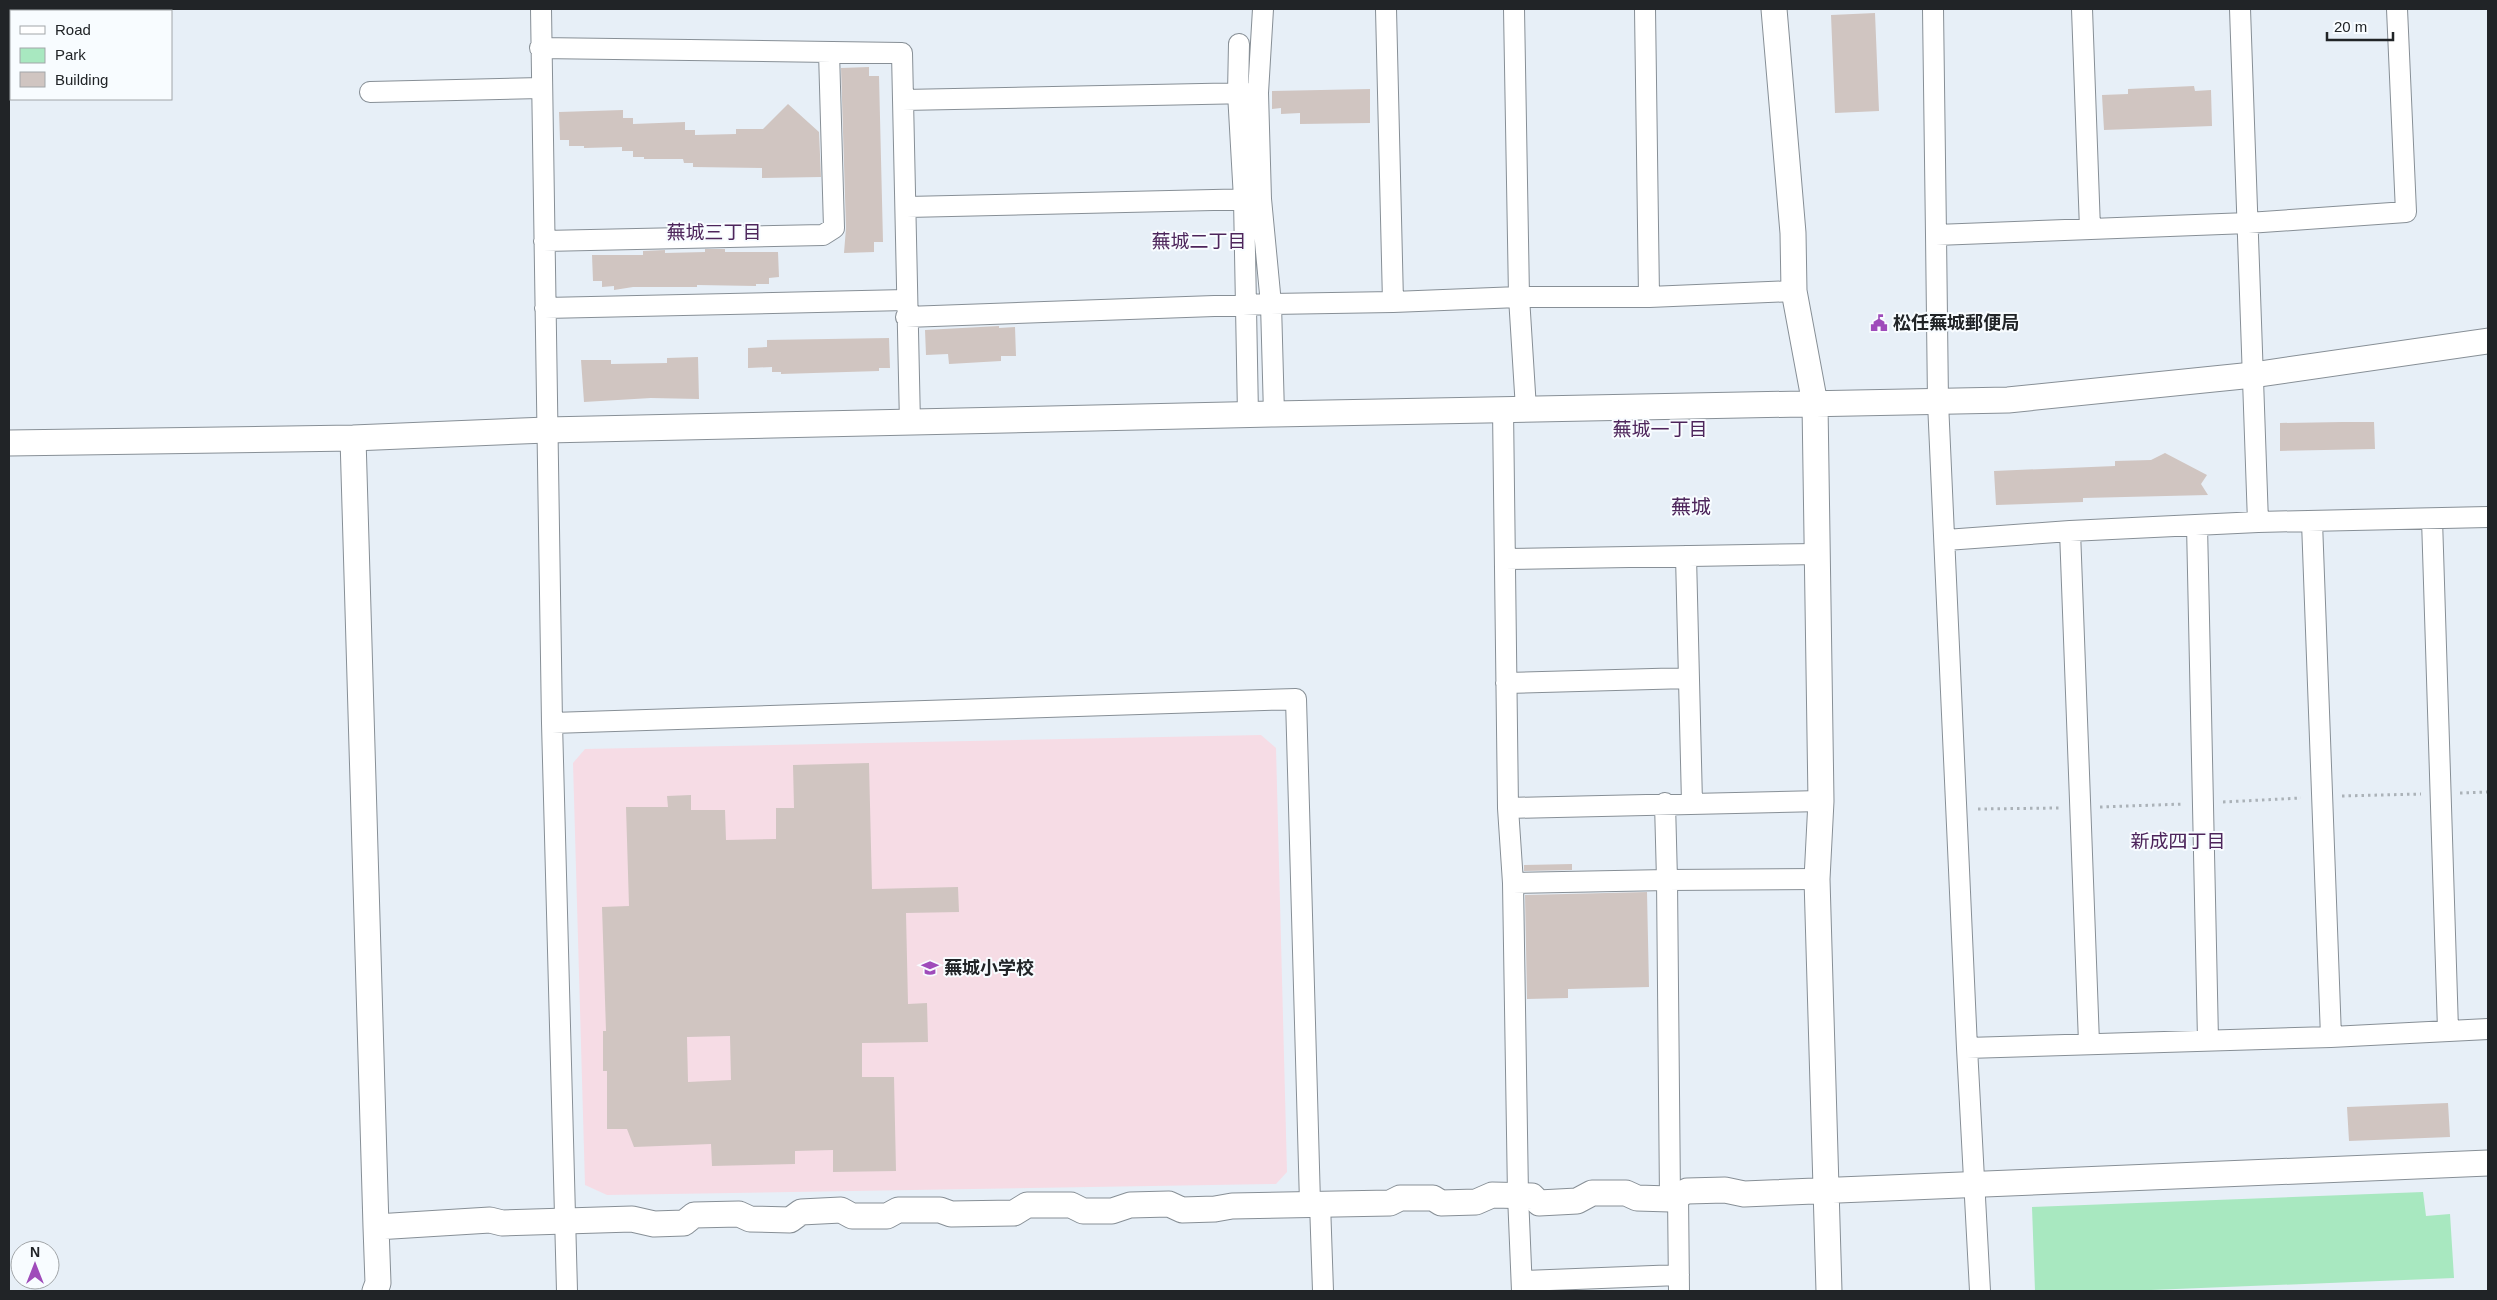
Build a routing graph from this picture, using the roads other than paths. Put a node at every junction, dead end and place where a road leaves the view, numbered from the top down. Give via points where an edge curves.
1 (541, 9) edge
2 (1263, 9) edge
3 (1386, 9) edge
4 (1514, 9) edge
5 (1645, 9) edge
6 (1774, 9) edge
7 (1933, 9) edge
8 (2082, 9) edge
9 (2240, 9) edge
10 (2397, 9) edge
11 (1239, 44) dead end
12 (540, 48) junction
13 (829, 52) junction
14 (541, 88) junction
15 (370, 92) dead end
16 (1238, 93) junction
17 (1258, 93) junction
18 (903, 100) junction
19 (1253, 199) junction
20 (907, 207) junction
21 (2248, 223) junction
22 (2090, 229) junction
23 (1936, 234) junction
24 (544, 241) junction
25 (1794, 291) junction
26 (1519, 296) junction
27 (1649, 297) junction
28 (1393, 302) junction
29 (1246, 304) junction
30 (1271, 304) junction
31 (545, 308) junction
32 (906, 309) junction
33 (2488, 341) edge
34 (2254, 375) junction
35 (1938, 402) junction
36 (1815, 404) junction
37 (1514, 409) junction
38 (1248, 414) junction
39 (1274, 414) junction
40 (910, 424) junction
41 (547, 430) junction
42 (353, 438) junction
43 (9, 443) edge
44 (2488, 517) edge
45 (2432, 519) junction
46 (2258, 522) junction
47 (2312, 522) junction
48 (2198, 525) junction
49 (2070, 531) junction
50 (1946, 540) junction
51 (1818, 554) junction
52 (1686, 556) junction
53 (1505, 559) junction
54 (1689, 678) junction
55 (1506, 683) junction
56 (552, 723) junction
57 (1821, 802) junction
58 (1665, 803) junction
59 (1692, 803) junction
60 (1508, 808) junction
61 (1817, 879) junction
62 (1667, 880) junction
63 (1513, 883) junction
64 (2488, 1029) edge
65 (2448, 1030) junction
66 (2331, 1037) junction
67 (2208, 1040) junction
68 (2089, 1043) junction
69 (1967, 1048) junction
70 (2488, 1163) edge
71 (1975, 1184) junction
72 (1825, 1190) junction
73 (1518, 1195) junction
74 (1674, 1197) junction
75 (1315, 1203) junction
76 (565, 1220) junction
77 (376, 1227) junction
78 (1679, 1283) edge
79 (1522, 1286) edge
80 (375, 1291) edge
81 (567, 1291) edge
82 (1323, 1291) edge
83 (1829, 1291) edge
84 (1980, 1291) edge

1 - 12 street
2 - 17 street
3 - 28 street
4 - 26 street
5 - 27 street
6 - 25 street via 1793,234
7 - 23 street
8 - 22 street
9 - 21 street
10 - 21 street via 2406,212
11 - 16 street
12 - 13 street
12 - 14 street
13 - 18 street via 902,53
13 - 24 street via 834,228 823,234
14 - 15 street
14 - 24 street
16 - 17 street
16 - 18 street
16 - 19 street
17 - 19 street
18 - 20 street
19 - 20 street
19 - 29 street
19 - 30 street
20 - 32 street
21 - 22 street
21 - 34 street
22 - 23 street
23 - 35 street
24 - 31 street
25 - 27 street
25 - 36 street
26 - 27 street
26 - 28 street
26 - 37 street
28 - 30 street
29 - 30 street
29 - 32 street
29 - 38 street
30 - 39 street
31 - 32 street
31 - 41 street
32 - 40 street
33 - 34 street
34 - 35 street via 2008,400
34 - 46 street
35 - 36 street
35 - 50 street
36 - 37 street
36 - 51 street
37 - 39 street
37 - 53 street
38 - 39 street
38 - 40 street
40 - 41 street
41 - 42 street
41 - 56 street
42 - 43 street
42 - 77 street
44 - 45 street
45 - 47 street
45 - 65 street
46 - 47 street
46 - 48 street
47 - 66 street
48 - 49 street
48 - 67 street
49 - 50 street
49 - 68 street
50 - 69 street
51 - 52 street
51 - 57 street
52 - 53 street
52 - 54 street
53 - 55 street
54 - 55 street
54 - 59 street
55 - 60 street
56 - 75 street via 1296,699
56 - 76 street
57 - 59 street
57 - 61 street
58 - 59 street
58 - 60 street
58 - 62 street
60 - 63 street
61 - 62 street
61 - 72 street
62 - 63 street
62 - 74 street
63 - 73 street
64 - 65 street
65 - 66 street
66 - 67 street
67 - 68 street
68 - 69 street
69 - 71 street
70 - 71 street
71 - 72 street
71 - 84 street
72 - 74 street via 1744,1194 1725,1190 1687,1191
72 - 83 street
73 - 74 street via 1532,1196 1539,1203 1577,1201 1592,1192 1626,1192 1637,1198
73 - 75 street via 1492,1195 1476,1202 1441,1203 1433,1198 1400,1198 1390,1203
73 - 79 street
74 - 78 street
75 - 76 street via 1182,1210 1169,1204 1130,1205 1112,1211 1083,1211 1071,1205 1027,1205 1014,1213 951,1214 940,1210 898,1210 886,1216 852,1216 841,1210 801,1212 790,1220 750,1218 739,1214 694,1215 684,1223 654,1224 632,1219
75 - 82 street
76 - 77 street via 502,1223 490,1220
76 - 81 street
77 - 80 street via 378,1283
78 - 79 street

